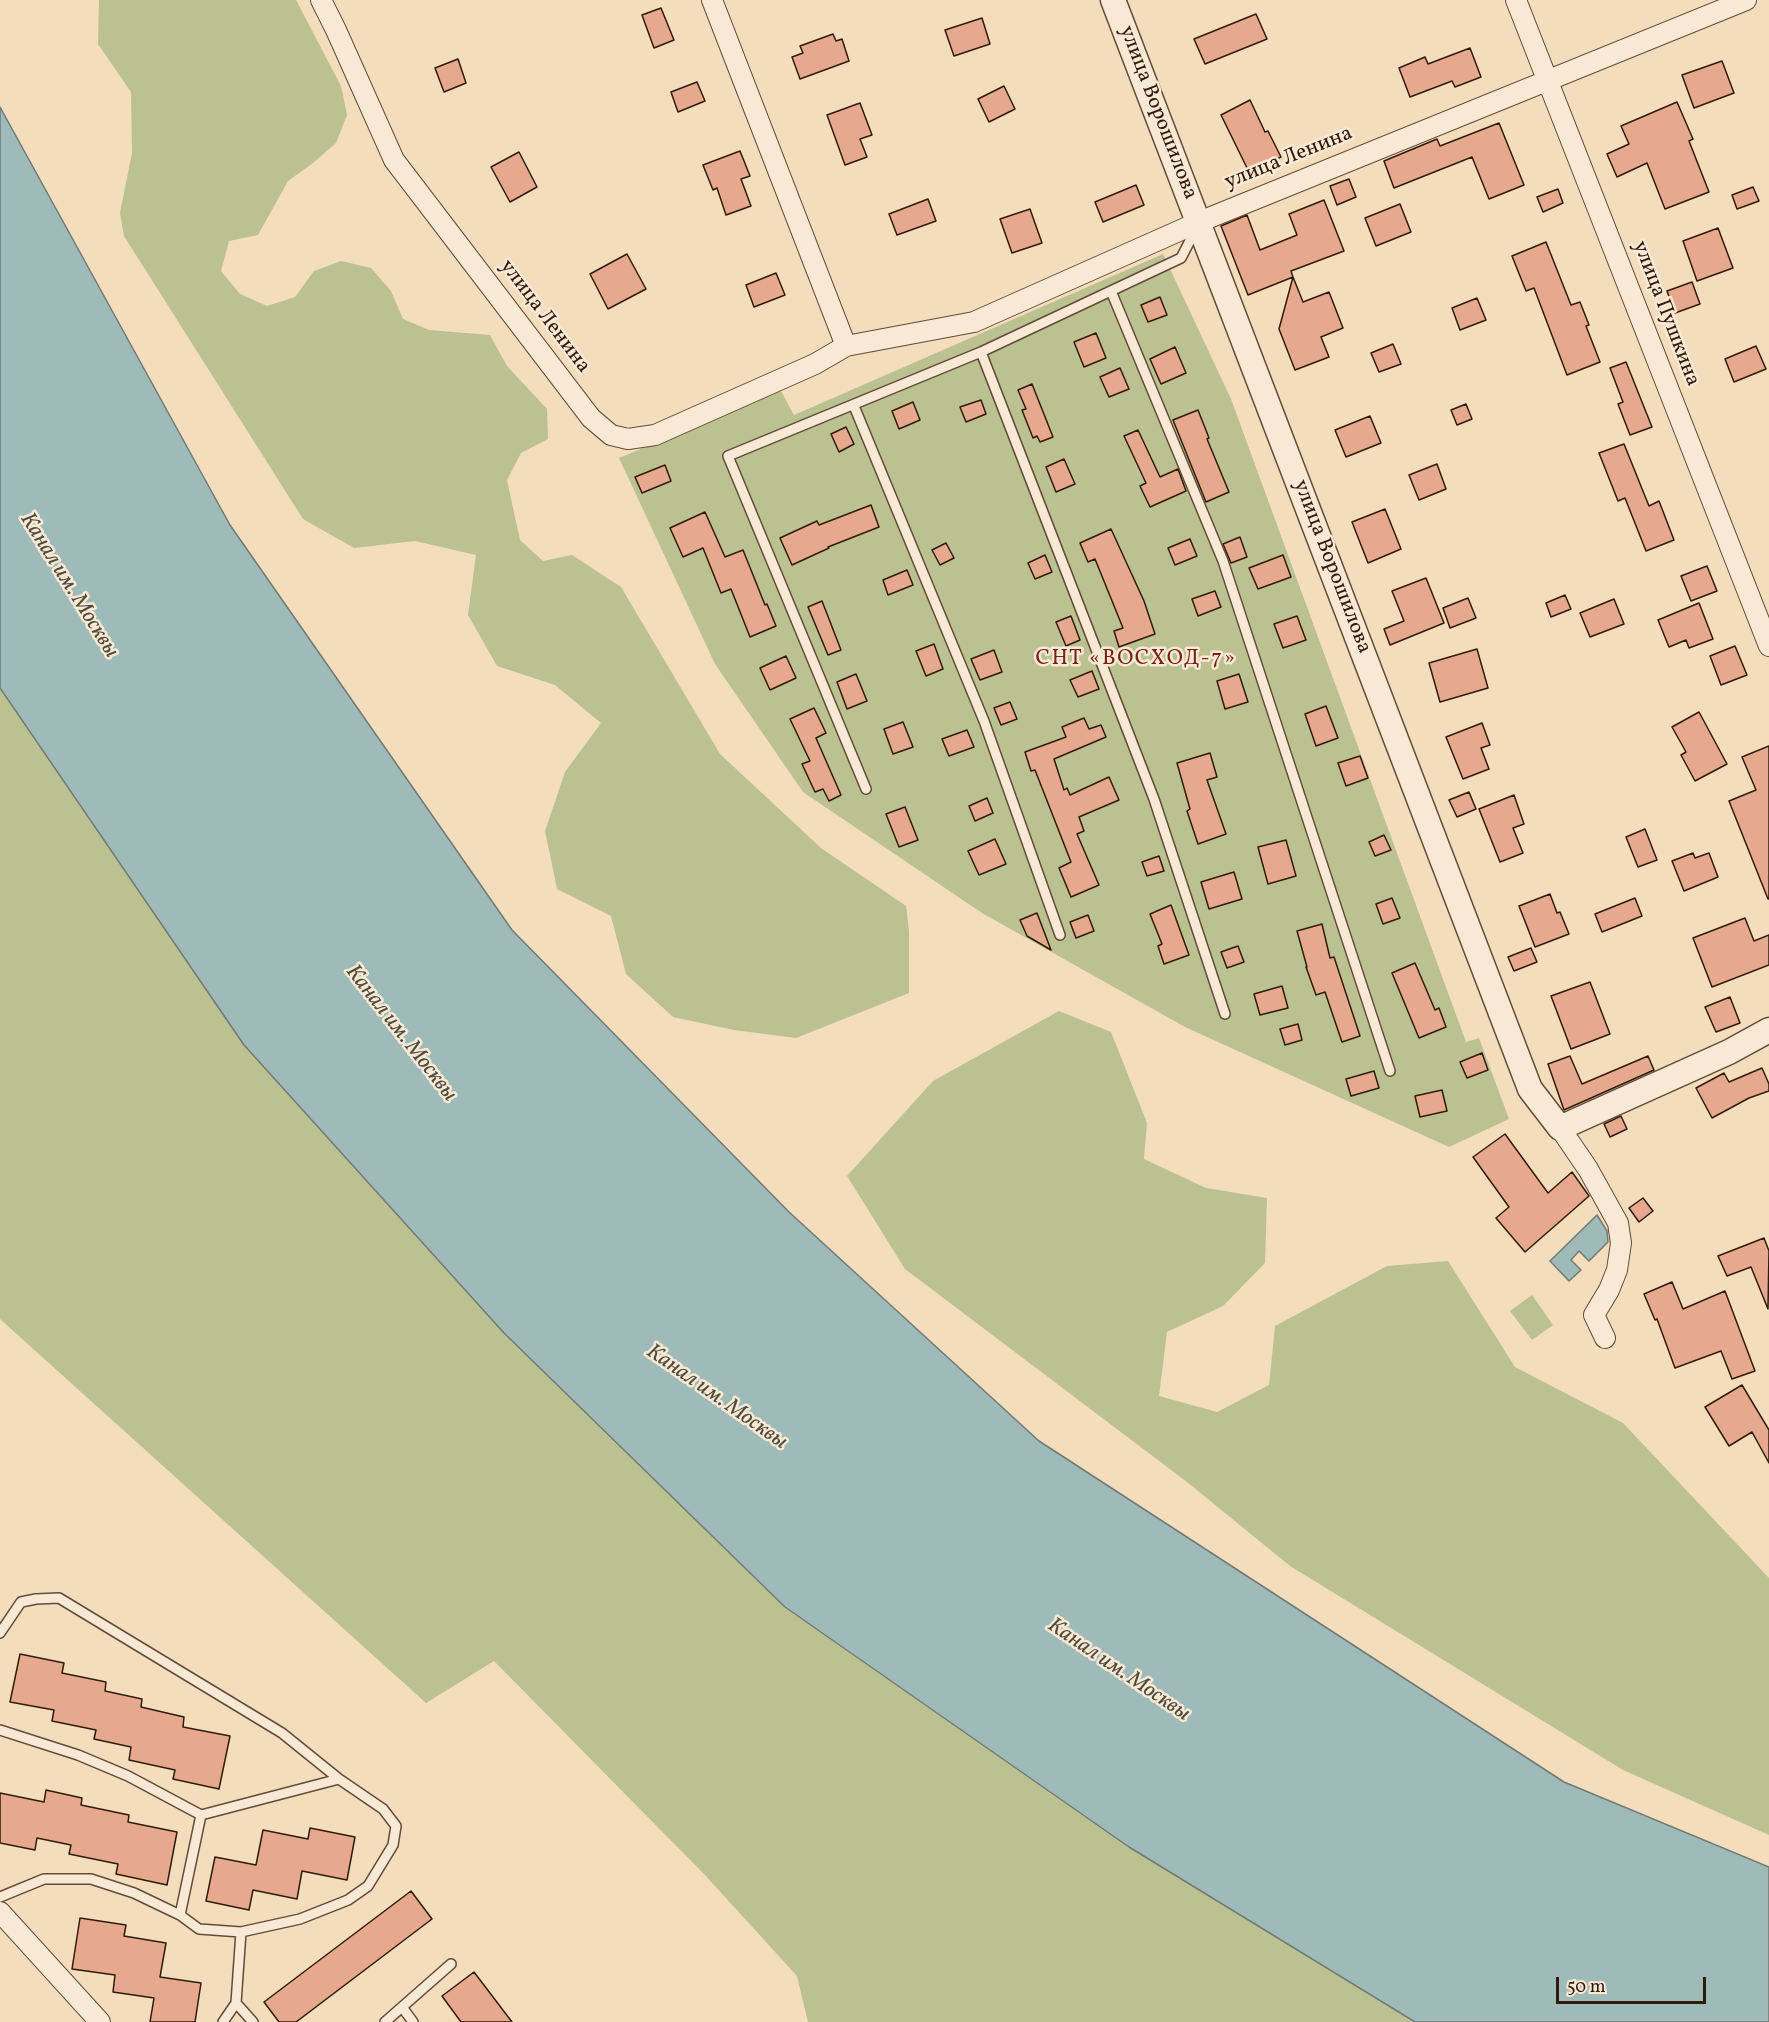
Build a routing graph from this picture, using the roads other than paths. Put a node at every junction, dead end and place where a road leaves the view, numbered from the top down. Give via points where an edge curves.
1 (321, 0) edge
2 (712, 0) edge
3 (1113, 0) edge
4 (1516, 0) edge
5 (1746, 0) edge
6 (1547, 81) junction
7 (1199, 222) junction
8 (1111, 291) junction
9 (846, 346) junction
10 (981, 352) junction
11 (854, 406) junction
12 (1769, 646) edge
13 (866, 789) dead end
14 (1060, 935) dead end
15 (1225, 1014) dead end
16 (1769, 1030) edge
17 (1390, 1071) dead end
18 (1560, 1128) junction
19 (1605, 1338) dead end
20 (0, 1634) edge
21 (0, 1730) edge
22 (339, 1779) junction
23 (201, 1815) junction
24 (0, 1897) edge
25 (0, 1912) edge
26 (180, 1915) junction
27 (241, 1932) junction
28 (451, 1964) dead end
29 (236, 2003) junction
30 (402, 2007) junction
31 (100, 2022) edge
32 (223, 2022) edge
33 (253, 2022) edge
34 (385, 2022) edge
35 (413, 2022) edge

1 - 9 street, улица Ленина via 394,160 591,418 611,435 628,439 655,435 815,364
2 - 9 street
3 - 7 street, улица Ворошилова
4 - 6 street, улица Пушкина
5 - 6 street, улица Ленина
6 - 7 street, улица Ленина
6 - 12 street, улица Пушкина
7 - 8 lane via 1182,258
7 - 9 street, улица Ленина via 974,322
7 - 18 street, улица Ворошилова via 1530,1089
8 - 10 lane
8 - 17 lane via 1223,561
10 - 11 lane
10 - 15 lane via 1154,799
11 - 13 lane via 728,456
11 - 14 lane via 984,721
16 - 18 street
18 - 19 street via 1618,1223 1621,1243 1617,1270 1594,1315
20 - 22 lane via 21,1602 59,1598 282,1733
21 - 23 lane via 78,1755
22 - 23 lane
22 - 27 lane via 383,1809 396,1826 393,1845 368,1886 348,1900 300,1918
23 - 26 lane
24 - 26 lane via 44,1879 91,1879 134,1893
25 - 31 street
26 - 27 lane via 199,1929
27 - 29 lane
28 - 30 lane
29 - 32 lane
29 - 33 lane
30 - 34 lane
30 - 35 lane

